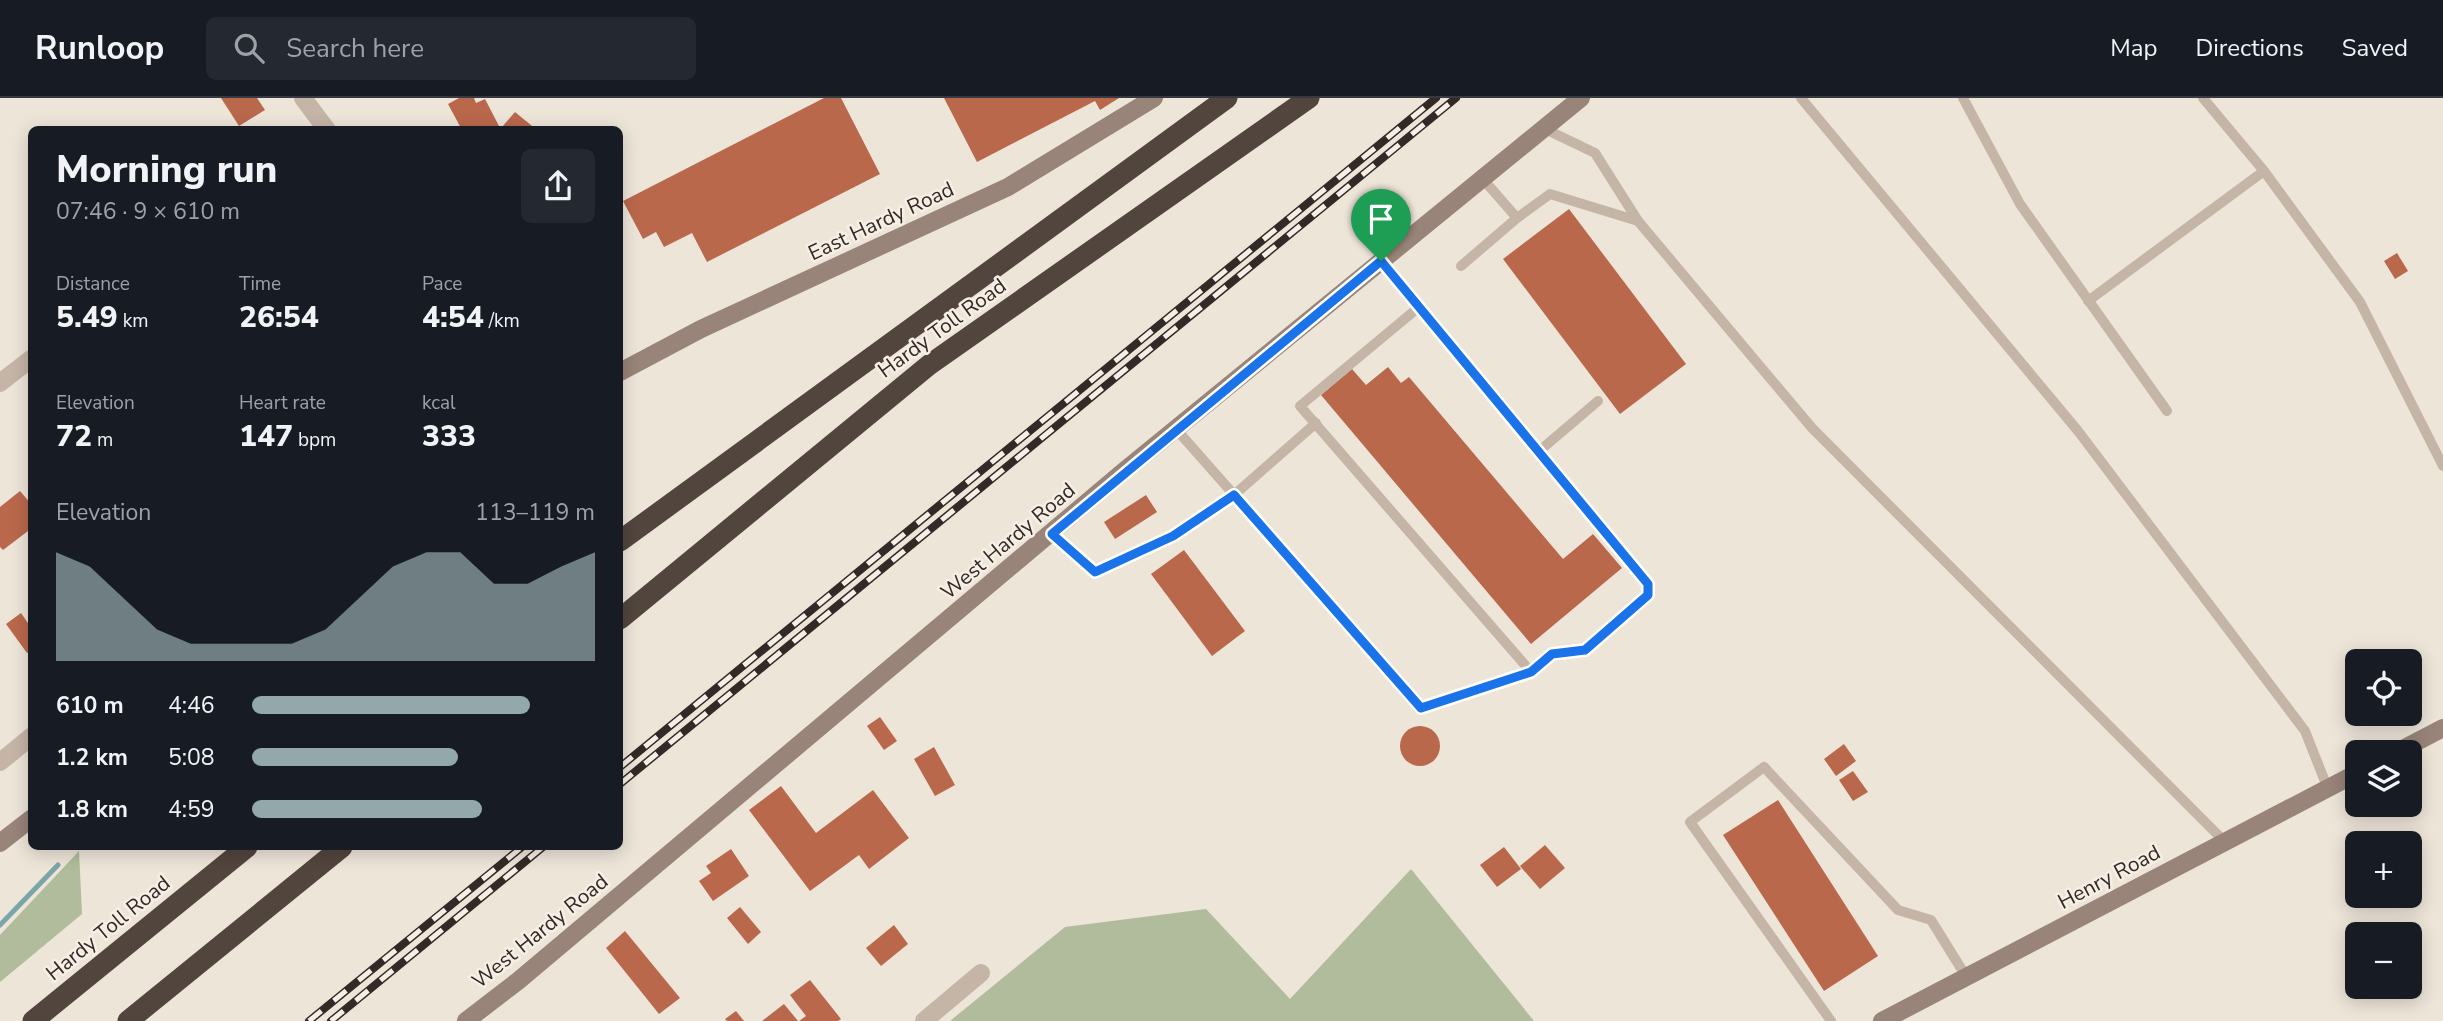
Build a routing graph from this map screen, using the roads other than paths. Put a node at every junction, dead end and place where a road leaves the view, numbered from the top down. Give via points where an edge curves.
1 (303, 98) edge
2 (1154, 98) edge
3 (1227, 98) edge
4 (1309, 98) edge
5 (1581, 98) edge
6 (1801, 98) edge
7 (1963, 98) edge
8 (2203, 98) edge
9 (324, 126) edge
10 (1543, 128) junction
11 (2264, 171) junction
12 (1482, 178) junction
13 (1517, 218) junction
14 (1638, 221) junction
15 (1381, 261) junction
16 (1461, 266) dead end
17 (2088, 301) junction
18 (1419, 307) junction
19 (28, 361) edge
20 (623, 370) edge
21 (0, 383) edge
22 (1598, 401) dead end
23 (2166, 411) dead end
24 (1316, 422) junction
25 (1176, 429) junction
26 (1538, 452) junction
27 (2443, 466) edge
28 (1234, 495) junction
29 (1052, 534) junction
30 (623, 539) edge
31 (623, 617) edge
32 (1531, 672) junction
33 (2443, 728) edge
34 (28, 739) edge
35 (2420, 740) edge
36 (0, 762) edge
37 (2345, 780) edge
38 (2328, 789) junction
39 (28, 821) edge
40 (2225, 842) junction
41 (0, 843) edge
42 (243, 850) edge
43 (338, 850) edge
44 (981, 973) dead end
45 (1967, 978) junction
46 (33, 1021) edge
47 (128, 1021) edge
48 (466, 1021) edge
49 (924, 1021) edge
50 (1830, 1021) edge
51 (1882, 1021) edge

1 - 9 street
2 - 20 main road, East Hardy Road via 1008,187 701,329
3 - 30 highway, Hardy Toll Road
4 - 31 highway, Hardy Toll Road via 929,365
5 - 10 main road, West Hardy Road
6 - 38 lane via 2078,431 2305,731
7 - 17 lane via 2020,204
8 - 11 lane
10 - 12 main road, West Hardy Road
10 - 14 lane via 1595,153
11 - 17 lane
11 - 27 lane via 2360,302
12 - 13 lane
12 - 15 main road, West Hardy Road
13 - 14 lane via 1550,194
13 - 16 lane
14 - 40 lane via 1812,428
15 - 18 lane
15 - 25 main road, West Hardy Road
17 - 23 lane
18 - 24 lane via 1300,405
18 - 26 lane
19 - 21 street
22 - 26 lane
24 - 28 lane
24 - 32 lane
25 - 28 lane
25 - 29 main road, West Hardy Road
26 - 32 lane via 1648,584 1648,595 1585,650 1552,654
28 - 29 lane via 1173,536 1095,572
28 - 32 lane via 1421,708
29 - 48 main road, West Hardy Road
33 - 35 main road
34 - 36 street
37 - 38 main road, Henry Road
38 - 40 main road, Henry Road
39 - 41 main road
40 - 45 main road, Henry Road
42 - 46 highway, Hardy Toll Road
43 - 47 highway
44 - 49 street
45 - 50 lane via 1931,920 1898,910 1764,767 1690,822
45 - 51 main road, Henry Road

